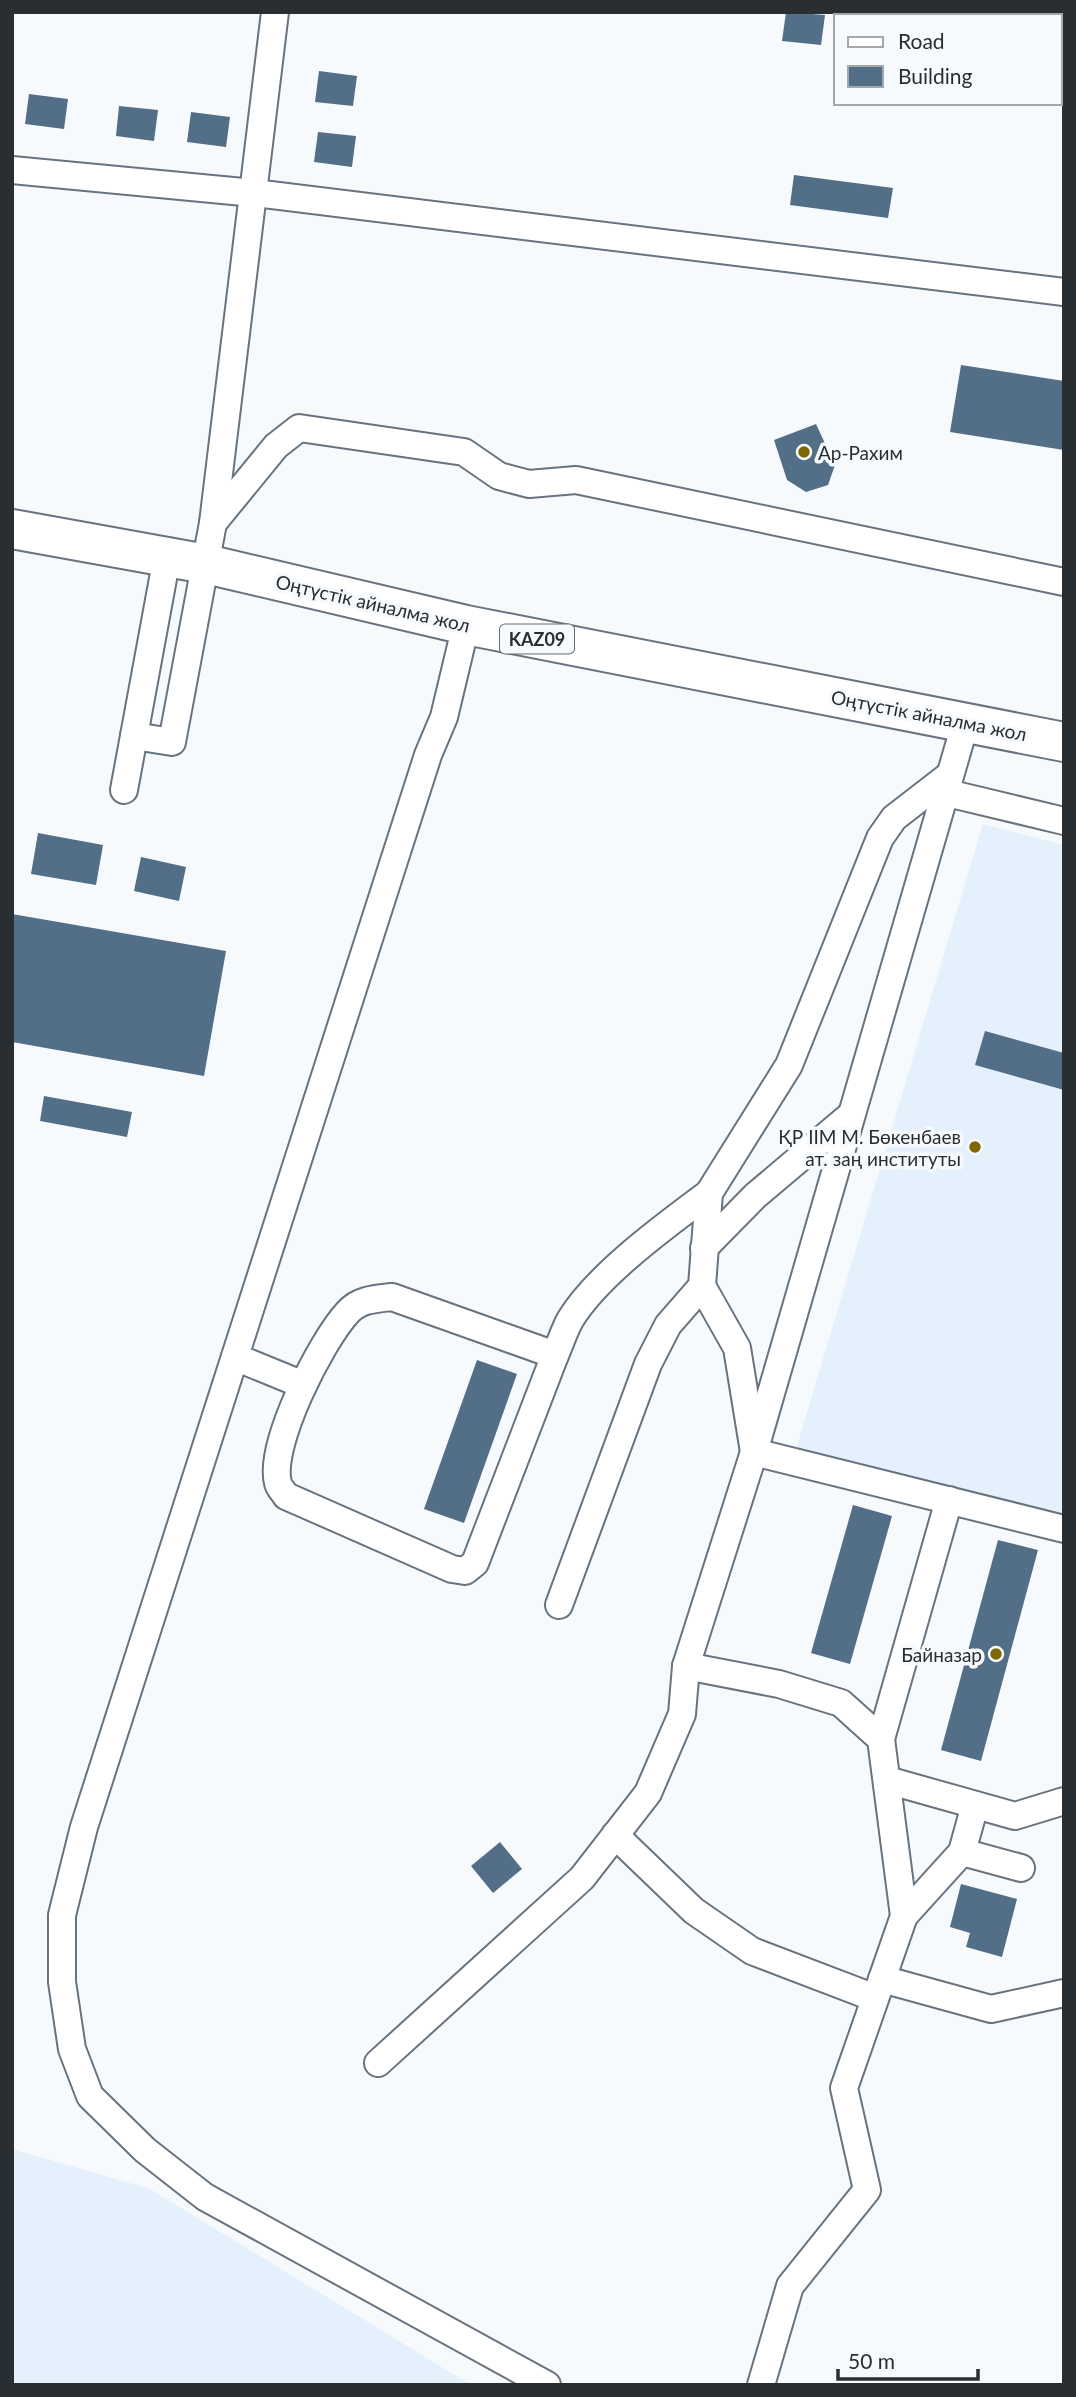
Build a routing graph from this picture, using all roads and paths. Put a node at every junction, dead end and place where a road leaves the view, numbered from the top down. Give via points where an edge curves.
1 (275, 12) edge
2 (12, 170) edge
3 (254, 193) junction
4 (1064, 292) edge
5 (213, 523) junction
6 (12, 529) edge
7 (167, 557) junction
8 (206, 565) junction
9 (1064, 582) edge
10 (466, 625) junction
11 (966, 721) junction
12 (134, 736) junction
13 (1064, 742) edge
14 (945, 785) junction
15 (124, 790) dead end
16 (1064, 821) edge
17 (850, 1115) junction
18 (709, 1193) junction
19 (704, 1248) junction
20 (702, 1286) junction
21 (555, 1355) junction
22 (235, 1357) junction
23 (301, 1384) junction
24 (754, 1452) junction
25 (949, 1500) junction
26 (1064, 1529) edge
27 (559, 1605) dead end
28 (686, 1666) junction
29 (881, 1739) junction
30 (887, 1780) junction
31 (1064, 1801) edge
32 (975, 1805) junction
33 (615, 1835) junction
34 (962, 1852) junction
35 (1021, 1868) dead end
36 (904, 1916) junction
37 (879, 1988) junction
38 (1064, 1993) edge
39 (378, 2063) dead end
40 (547, 2385) edge
41 (761, 2385) edge

1 - 3 street
2 - 3 street
3 - 4 street
3 - 5 street
5 - 8 street
5 - 9 street via 276,446 299,428 464,452 499,476 529,484 576,481
6 - 7 highway, Оңтүстік айналма жол / KAZ09
7 - 8 highway, Оңтүстік айналма жол / KAZ09
7 - 12 street
8 - 10 highway, Оңтүстік айналма жол / KAZ09
8 - 12 street via 172,742
10 - 11 highway, Оңтүстік айналма жол / KAZ09
10 - 22 street via 444,717
11 - 13 highway, Оңтүстік айналма жол / KAZ09
11 - 14 street
12 - 15 street
14 - 16 street
14 - 17 street
14 - 18 street via 894,818 880,838 789,1065
17 - 19 street via 755,1196
17 - 24 street
18 - 19 street
18 - 21 street via 621,1264 570,1319
19 - 20 street
20 - 24 street via 737,1348
20 - 27 street via 668,1325 648,1364
21 - 23 street via 392,1297 366,1300 348,1312
21 - 23 street via 475,1563 465,1571 286,1496 278,1485 277,1464
22 - 23 street
22 - 40 street via 84,1827 62,1915 62,1982 72,2049 90,2096 145,2150 205,2197
24 - 25 street
24 - 28 street
25 - 26 street
25 - 29 street
28 - 29 street via 779,1684 841,1703
28 - 33 street via 682,1713 648,1793
29 - 30 street
30 - 32 street
30 - 36 street
31 - 32 street via 1015,1816
32 - 34 street
33 - 37 street via 694,1911 752,1951
33 - 39 street via 582,1878
34 - 35 street
34 - 36 street
36 - 37 street
37 - 38 street via 991,2009
37 - 41 street via 844,2088 867,2190 790,2286

